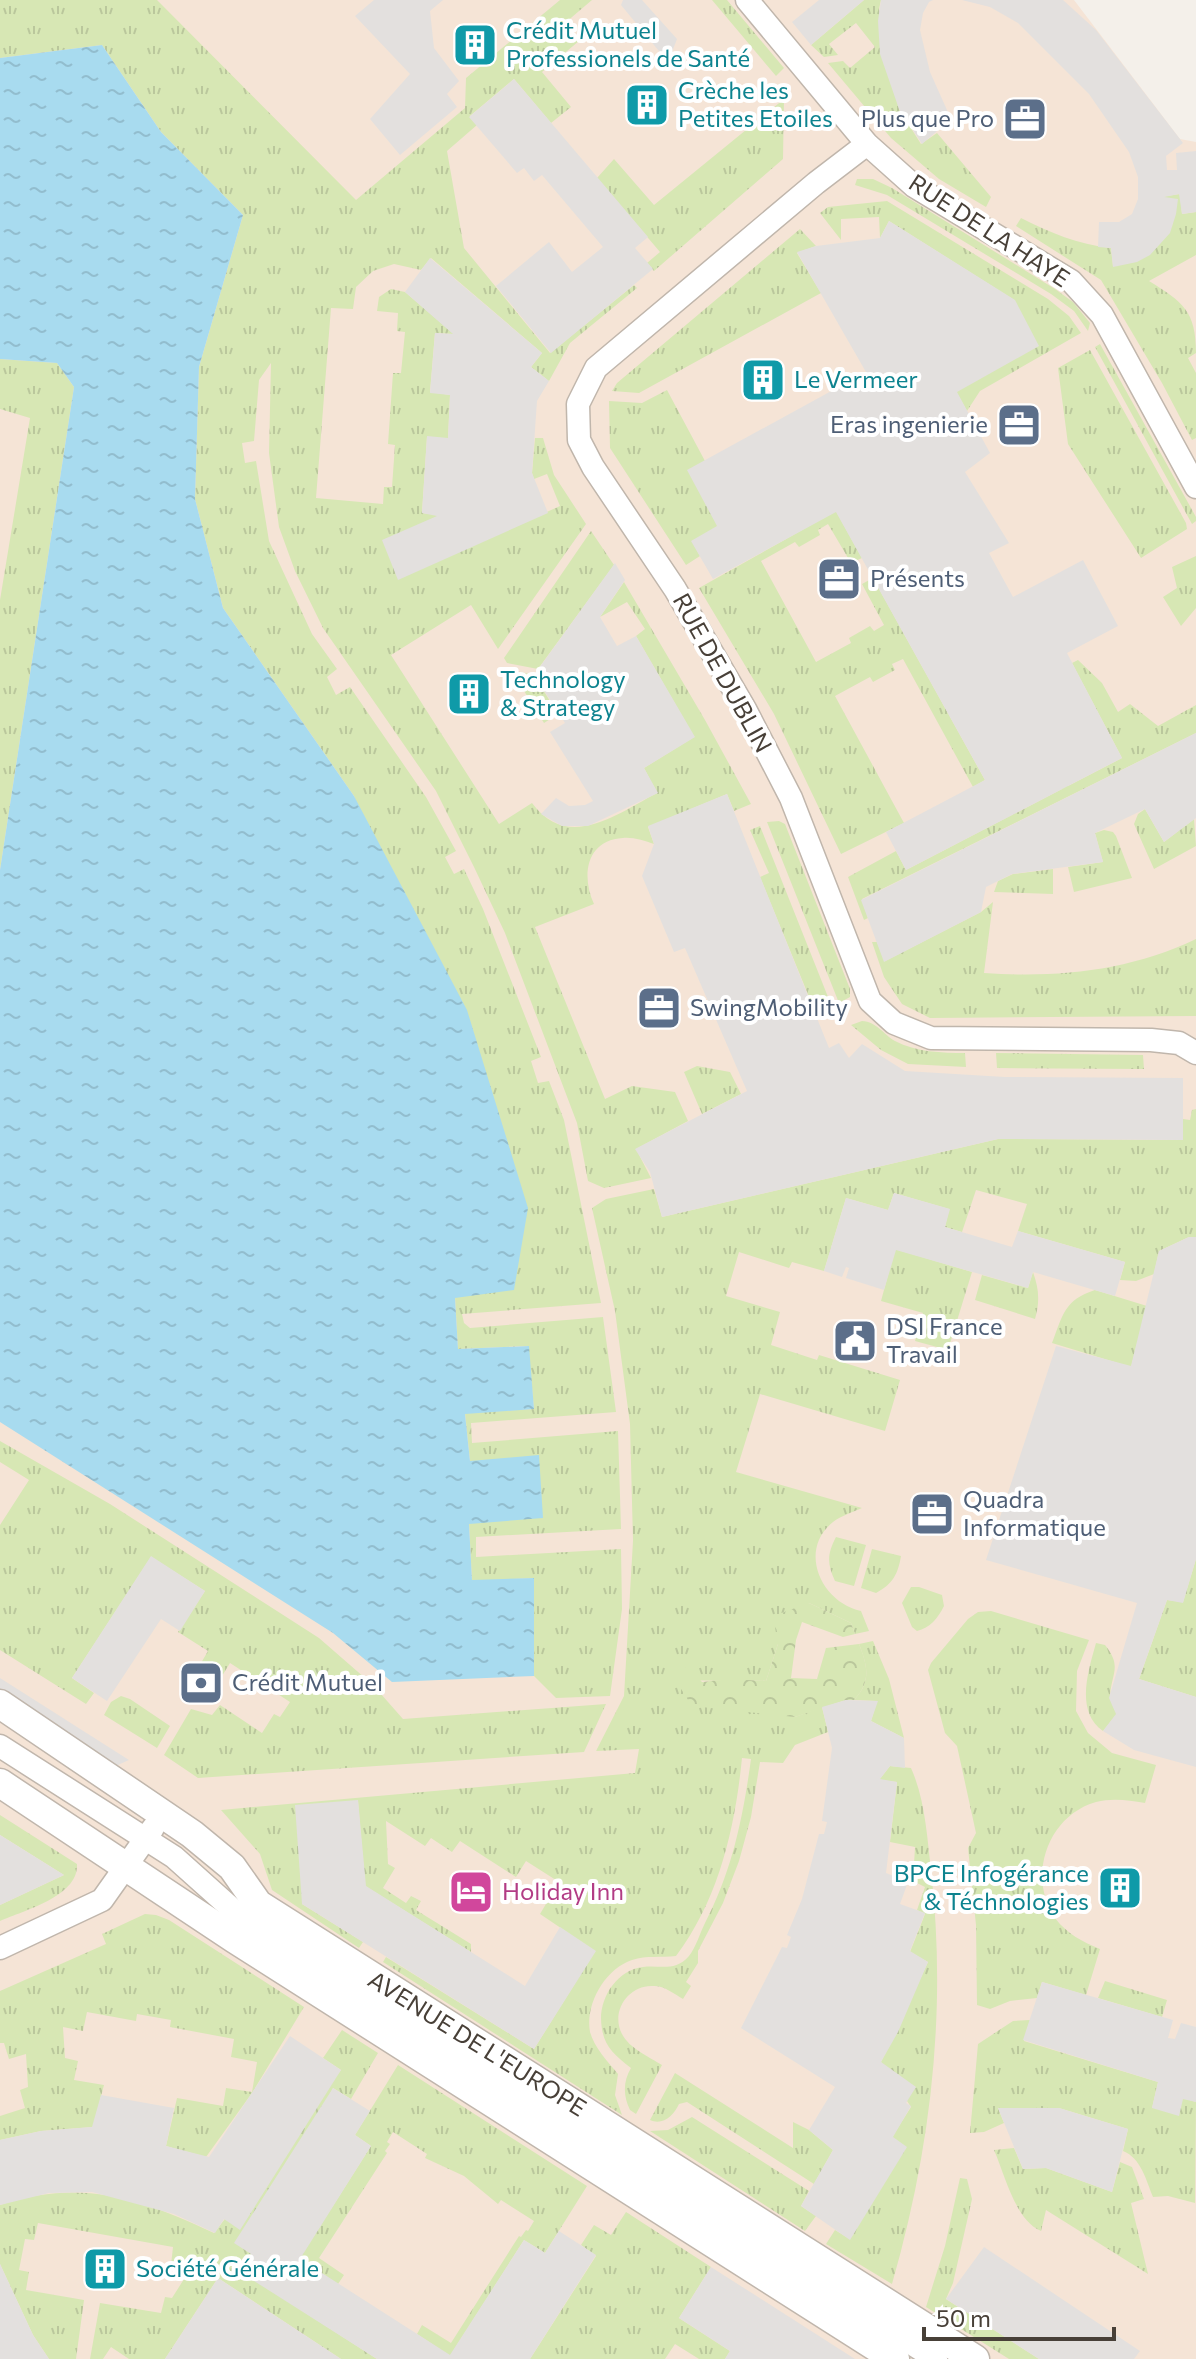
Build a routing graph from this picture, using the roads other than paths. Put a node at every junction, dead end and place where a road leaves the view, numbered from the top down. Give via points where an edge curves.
1 (747, 0) edge
2 (867, 144) junction
3 (1196, 487) edge
4 (1196, 1053) edge
5 (0, 1704) edge
6 (0, 1746) edge
7 (0, 1783) edge
8 (163, 1813) junction
9 (146, 1839) junction
10 (127, 1868) junction
11 (0, 1948) edge
12 (895, 2359) edge
13 (936, 2359) edge
14 (975, 2359) edge

1 - 2 street, RUE DE LA HAYE
2 - 3 street, RUE DE LA HAYE via 914,186 1071,281 1102,315
2 - 4 street, RUE DE DUBLIN via 596,368 578,404 579,440 745,709 791,798 870,1001 894,1023 931,1038 1151,1040 1179,1043
5 - 8 street, AVENUE DE L'EUROPE
6 - 9 street, AVENUE DE L'EUROPE
7 - 10 street, AVENUE DE L'EUROPE
8 - 9 street
8 - 14 street, AVENUE DE L'EUROPE via 232,1867 258,1904
9 - 10 street
9 - 13 street, AVENUE DE L'EUROPE via 285,1948
10 - 11 street via 102,1900
10 - 12 street, AVENUE DE L'EUROPE

